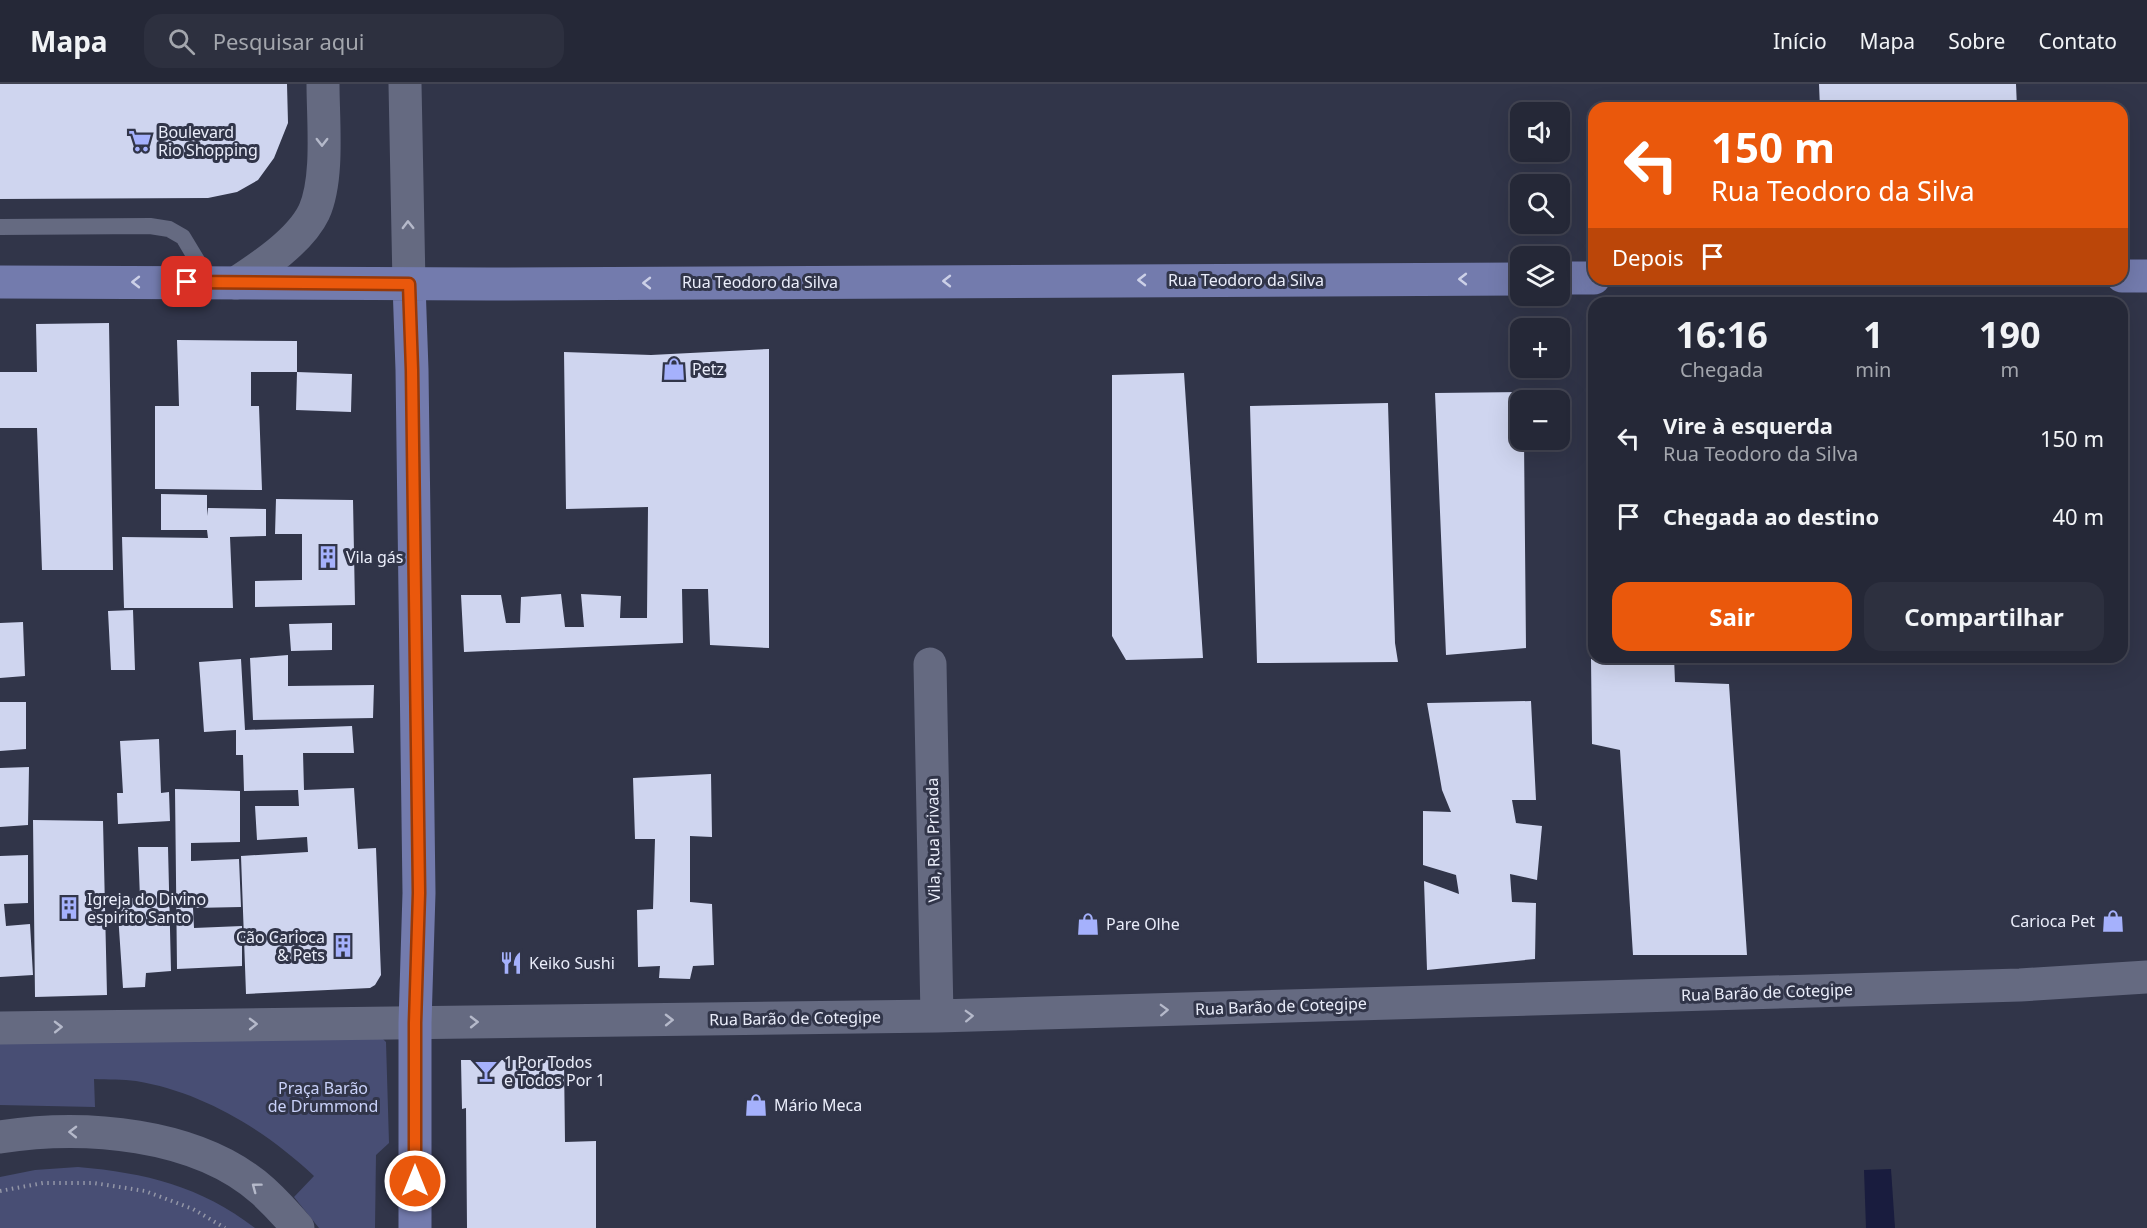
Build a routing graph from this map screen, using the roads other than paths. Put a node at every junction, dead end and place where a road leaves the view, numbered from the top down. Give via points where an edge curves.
1 (323, 84) edge
2 (405, 84) edge
3 (0, 227) edge
4 (2128, 276) edge
5 (2147, 276) edge
6 (1570, 278) edge
7 (1588, 278) edge
8 (1510, 279) edge
9 (0, 282) edge
10 (223, 282) junction
11 (409, 284) junction
12 (930, 664) dead end
13 (2147, 977) edge
14 (937, 1016) junction
15 (415, 1023) junction
16 (0, 1028) edge
17 (0, 1137) edge
18 (298, 1228) edge
19 (415, 1228) edge

1 -> 10 street via 322,180 313,213 270,261
11 -> 2 street
3 - 10 lane via 169,229 183,237
4 - 5 main road
6 - 7 main road
8 -> 11 main road, Rua Teodoro da Silva
10 -> 9 main road, Rua Teodoro da Silva
10 - 11 main road, Rua Teodoro da Silva
11 - 15 main road via 419,893
12 - 14 street, Vila, Rua Privada
14 -> 13 street, Rua Barão de Cotegipe via 2008,986
15 -> 14 street, Rua Barão de Cotegipe
16 -> 15 street
15 - 19 main road
18 -> 17 street via 262,1190 196,1152 159,1141 87,1132 31,1132

